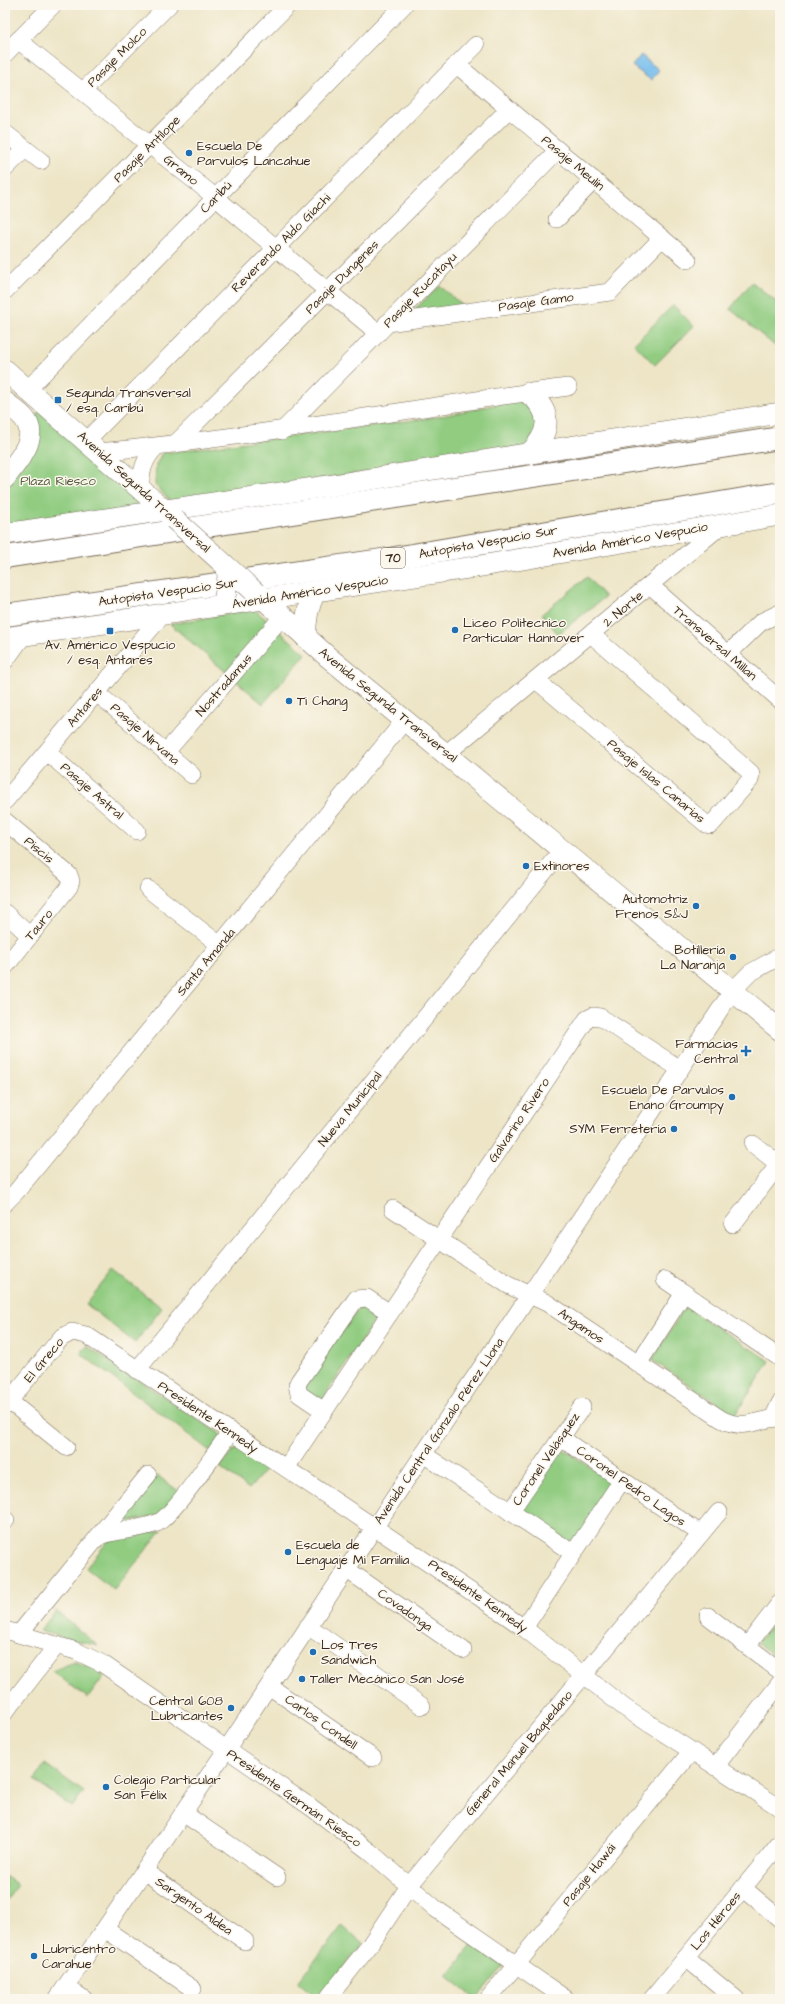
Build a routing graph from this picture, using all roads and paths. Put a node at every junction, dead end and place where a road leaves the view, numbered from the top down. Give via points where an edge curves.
1 (53, 5) edge
2 (169, 5) edge
3 (288, 5) edge
4 (404, 5) edge
5 (18, 40) junction
6 (476, 46) dead end
7 (5, 54) edge
8 (457, 65) junction
9 (83, 91) junction
10 (509, 109) junction
11 (5, 134) edge
12 (151, 146) junction
13 (25, 149) junction
14 (558, 150) junction
15 (41, 161) dead end
16 (5, 169) edge
17 (594, 180) junction
18 (216, 197) junction
19 (557, 219) dead end
20 (662, 238) junction
21 (276, 248) junction
22 (688, 260) dead end
23 (5, 291) edge
24 (328, 291) junction
25 (382, 328) junction
26 (5, 370) edge
27 (568, 387) dead end
28 (28, 389) junction
29 (528, 393) junction
30 (5, 402) edge
31 (780, 413) edge
32 (282, 431) junction
33 (780, 438) edge
34 (176, 444) junction
35 (93, 446) junction
36 (156, 447) junction
37 (529, 454) junction
38 (5, 478) edge
39 (141, 489) junction
40 (780, 493) edge
41 (169, 514) junction
42 (780, 515) edge
43 (723, 524) junction
44 (5, 534) edge
45 (5, 557) edge
46 (227, 568) junction
47 (650, 586) junction
48 (316, 591) junction
49 (260, 596) junction
50 (223, 601) junction
51 (164, 613) junction
52 (780, 613) edge
53 (5, 615) edge
54 (282, 617) junction
55 (592, 635) junction
56 (14, 637) edge
57 (306, 638) junction
58 (728, 654) junction
59 (5, 661) edge
60 (536, 680) junction
61 (97, 693) junction
62 (780, 700) edge
63 (406, 720) junction
64 (47, 752) junction
65 (166, 752) junction
66 (447, 753) junction
67 (192, 775) dead end
68 (5, 802) edge
69 (5, 821) edge
70 (137, 831) dead end
71 (562, 849) junction
72 (71, 881) joint
73 (148, 889) dead end
74 (5, 913) edge
75 (30, 936) junction
76 (220, 945) junction
77 (780, 956) edge
78 (5, 967) edge
79 (732, 990) junction
80 (780, 1030) edge
81 (680, 1069) junction
82 (753, 1144) dead end
83 (779, 1164) edge
84 (5, 1203) edge
85 (393, 1209) dead end
86 (733, 1224) dead end
87 (439, 1239) junction
88 (665, 1280) dead end
89 (684, 1293) junction
90 (529, 1295) junction
91 (390, 1313) junction
92 (68, 1333) joint
93 (780, 1358) edge
94 (638, 1364) junction
95 (137, 1370) junction
96 (7, 1404) edge
97 (582, 1407) dead end
98 (324, 1411) junction
99 (778, 1413) edge
100 (230, 1432) junction
101 (561, 1438) junction
102 (66, 1447) dead end
103 (423, 1454) junction
104 (286, 1468) junction
105 (148, 1475) dead end
106 (622, 1480) junction
107 (510, 1512) junction
108 (719, 1512) dead end
109 (375, 1527) junction
110 (701, 1534) junction
111 (98, 1537) junction
112 (573, 1553) junction
113 (346, 1569) junction
114 (780, 1603) edge
115 (708, 1616) dead end
116 (308, 1626) junction
117 (524, 1628) junction
118 (12, 1632) edge
119 (57, 1645) junction
120 (746, 1646) junction
121 (463, 1650) dead end
122 (780, 1671) edge
123 (583, 1676) junction
124 (780, 1683) edge
125 (269, 1686) junction
126 (422, 1706) dead end
127 (5, 1712) edge
128 (226, 1750) junction
129 (691, 1752) junction
130 (373, 1758) dead end
131 (719, 1762) junction
132 (780, 1808) edge
133 (183, 1813) junction
134 (780, 1843) edge
135 (144, 1871) junction
136 (277, 1877) dead end
137 (409, 1886) junction
138 (743, 1888) junction
139 (780, 1919) edge
140 (105, 1929) junction
141 (245, 1942) dead end
142 (686, 1958) junction
143 (516, 1965) junction
144 (193, 1989) dead end
145 (62, 1993) edge
146 (84, 1999) edge
147 (326, 1999) edge
148 (488, 1999) edge
149 (566, 1999) edge
150 (652, 1999) edge
151 (736, 1999) edge

1 - 5 street
2 - 9 street, Pasaje Molco
3 - 12 street, Pasaje Antílope
4 - 18 street, Caribú
5 - 7 street
5 - 9 street, Gramo
6 - 8 street, Reverendo Aldo Giachi
8 - 10 street, Pasaje Meulín
8 - 21 street, Reverendo Aldo Giachi
9 - 12 street, Gramo
10 - 14 street, Pasaje Meulín
10 - 24 street, Pasaje Dungenes
11 - 13 street
12 - 18 street, Gramo
12 - 23 street, Pasaje Antílope
13 - 15 street
13 - 16 street
14 - 17 street, Pasaje Meulín
14 - 25 street, Pasaje Rucatayu
17 - 19 street
17 - 20 street, Pasaje Meulín
18 - 21 street, Gramo
18 - 28 street, Caribú
20 - 22 street, Pasaje Meulín
20 - 25 street, Pasaje Gamo via 610,292
21 - 24 street, Gramo
21 - 35 street, Reverendo Aldo Giachi
24 - 25 street, Gramo
24 - 34 street, Pasaje Dungenes
25 - 32 street, Pasaje Rucatayu
26 - 28 main road, Avenida Segunda Transversal
27 - 29 street
28 - 35 main road, Avenida Segunda Transversal
29 - 32 street
29 - 37 main road via 541,405 546,420 544,435
30 - 38 main road via 24,418 30,436 27,446
31 - 37 main road
32 - 34 street
33 - 45 highway
34 - 36 street
35 - 36 street
35 - 39 main road, Avenida Segunda Transversal
36 - 39 street via 143,466
37 - 41 main road
39 - 41 main road, Avenida Segunda Transversal
40 - 53 highway, Autopista Vespucio Sur / 70 via 390,559
41 - 44 main road
41 - 46 main road, Avenida Segunda Transversal, bridge
42 - 43 main road, Avenida Américo Vespucio
43 - 47 street, 2 Norte
43 - 48 main road, Avenida Américo Vespucio via 481,566
46 - 49 main road, Avenida Segunda Transversal, bridge
46 - 50 main road, bridge via 228,577
47 - 55 street, 2 Norte
47 - 58 street, Transversal Millan
48 - 49 main road, Avenida Américo Vespucio
48 - 57 main road via 306,614
49 - 50 main road, Avenida Américo Vespucio
49 - 54 main road, Avenida Segunda Transversal
50 - 51 main road, Avenida Américo Vespucio
51 - 56 main road, Avenida Américo Vespucio
51 - 61 street, Antares
52 - 58 street via 761,622
54 - 57 main road, Avenida Segunda Transversal
54 - 65 street, Nostradamus
55 - 60 street, 2 Norte
55 - 60 street, Pasaje Islas Canarias via 751,773 750,780 713,823 706,824
56 - 59 street
57 - 63 main road, Avenida Segunda Transversal
58 - 62 street, Transversal Millan
60 - 66 street, 2 Norte
61 - 64 street, Antares
61 - 65 street, Pasaje Nirvana
63 - 66 main road, Avenida Segunda Transversal
63 - 76 street, Santa Amanda
64 - 68 street, Antares
64 - 70 street, Pasaje Astral
65 - 67 street, Pasaje Nirvana
66 - 71 main road, Avenida Segunda Transversal
69 - 72 street, Piscis via 69,876
71 - 79 main road, Avenida Segunda Transversal
71 - 95 street, Nueva Municipal
72 - 75 street, Tauro
73 - 76 street
74 - 75 street
75 - 78 street, Tauro
76 - 84 street, Santa Amanda
77 - 79 street, Avenida Central Gonzalo Pérez Llona via 750,973
79 - 80 main road, Avenida Segunda Transversal
79 - 81 street, Avenida Central Gonzalo Pérez Llona
81 - 87 street, Galvarino Rivero via 600,1017 590,1017
81 - 90 street, Avenida Central Gonzalo Pérez Llona
82 - 83 street
83 - 86 street
85 - 87 street, Angamos
87 - 90 street, Angamos via 508,1286
87 - 91 street, Galvarino Rivero
88 - 89 street
89 - 93 street
89 - 94 street
90 - 94 street, Angamos via 546,1303
90 - 103 street, Avenida Central Gonzalo Pérez Llona
91 - 98 street, Galvarino Rivero
91 - 98 street via 367,1298 356,1299 299,1381 299,1394
92 - 95 street, Presidente Kennedy via 86,1335
92 - 96 street, El Greco via 61,1338
94 - 99 street, Angamos via 728,1423 750,1425
95 - 100 street, Presidente Kennedy
96 - 102 street
97 - 101 street, Coronel Velásquez
98 - 104 street, Galvarino Rivero
100 - 104 street, Presidente Kennedy
100 - 111 street via 169,1514 158,1523
101 - 106 street, Coronel Pedro Lagos
101 - 107 street, Coronel Velásquez
103 - 107 street
103 - 109 street, Avenida Central Gonzalo Pérez Llona
104 - 109 street, Presidente Kennedy
105 - 111 street
106 - 110 street, Coronel Pedro Lagos
106 - 112 street
107 - 112 street
108 - 110 street, General Manuel Baquedano
109 - 113 street, Avenida Central Gonzalo Pérez Llona
109 - 117 street, Presidente Kennedy
110 - 123 street, General Manuel Baquedano
111 - 118 street
112 - 117 street
113 - 116 street, Avenida Central Gonzalo Pérez Llona
113 - 121 street, Covadonga
114 - 120 street
115 - 120 street
116 - 125 street, Avenida Central Gonzalo Pérez Llona
116 - 126 street
117 - 123 street, Presidente Kennedy
118 - 119 street, Presidente Germán Riesco
119 - 127 street
119 - 128 street, Presidente Germán Riesco via 103,1664
120 - 122 street
123 - 129 street, Presidente Kennedy
123 - 137 street, General Manuel Baquedano
124 - 131 street
125 - 128 street, Avenida Central Gonzalo Pérez Llona
125 - 130 street, Carlos Condell
128 - 133 street, Avenida Central Gonzalo Pérez Llona
128 - 137 street, Presidente Germán Riesco via 342,1830
129 - 131 street, Presidente Kennedy
129 - 143 street, Pasaje Hawái
131 - 132 street, Presidente Kennedy
133 - 135 street, Avenida Central Gonzalo Pérez Llona
133 - 136 street
134 - 138 street, Los Héroes
135 - 140 street, Avenida Central Gonzalo Pérez Llona
135 - 141 street, Sargento Aldea
137 - 143 street, Presidente Germán Riesco via 436,1909
137 - 147 street, General Manuel Baquedano via 370,1945
138 - 139 street
138 - 142 street, Los Héroes
140 - 144 street
140 - 145 street, Avenida Central Gonzalo Pérez Llona
142 - 150 street, Los Héroes
142 - 151 street
143 - 148 street, Pasaje Hawái
143 - 149 street, Presidente Germán Riesco
145 - 146 street

